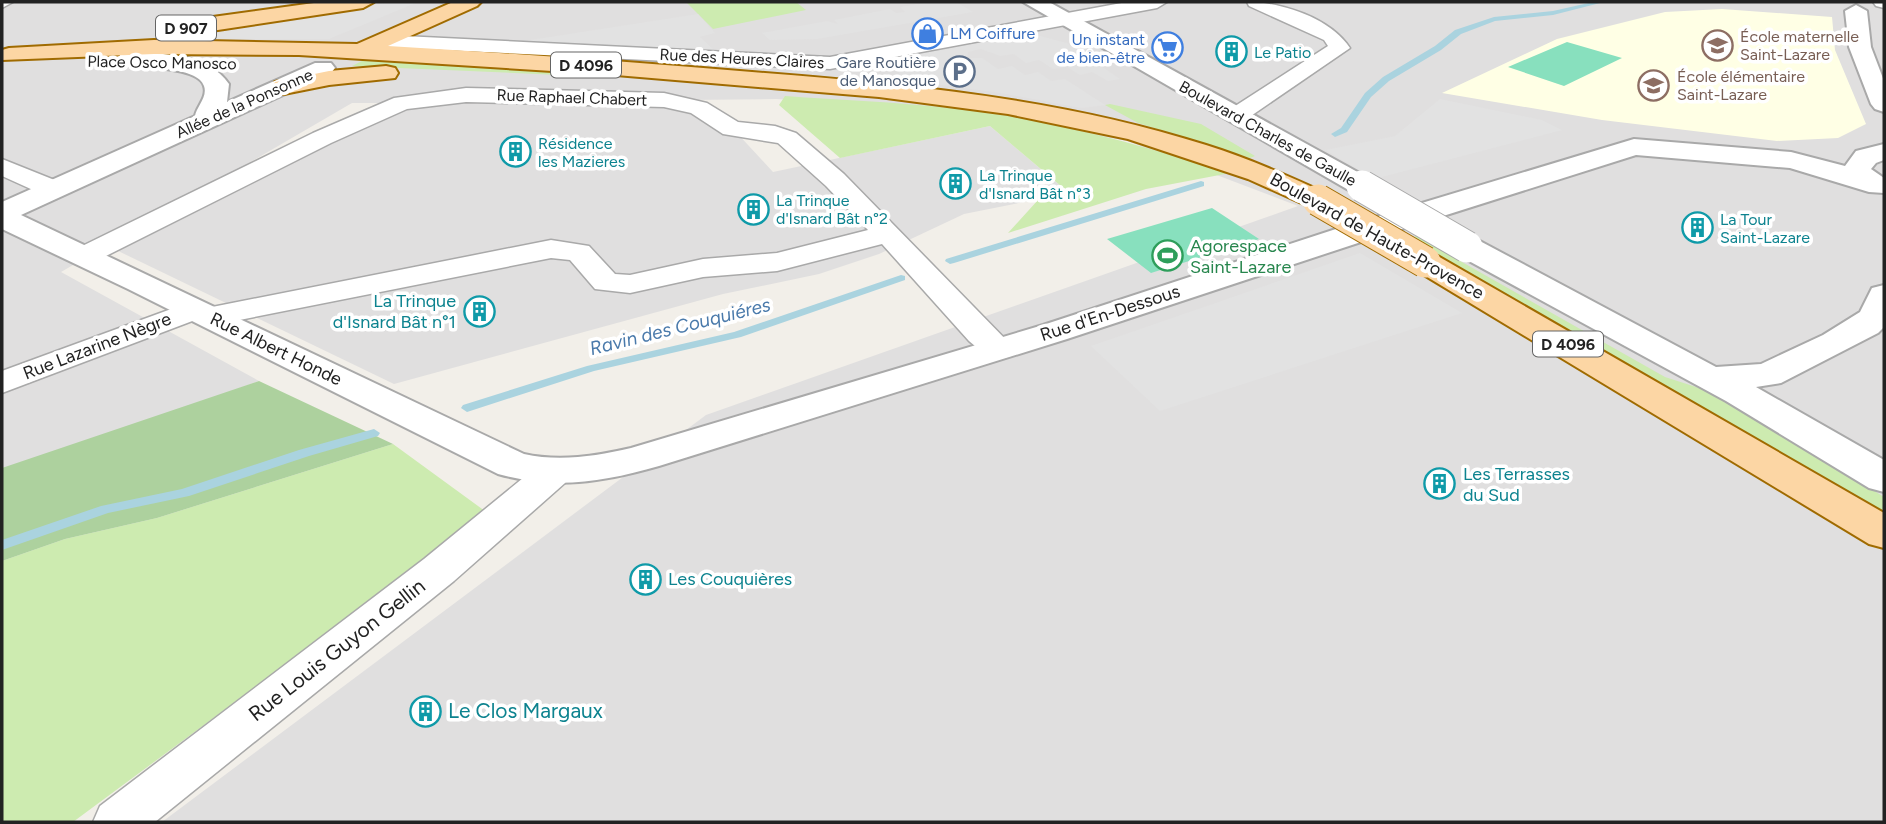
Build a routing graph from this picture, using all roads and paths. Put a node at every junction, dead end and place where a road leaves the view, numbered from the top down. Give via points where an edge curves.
1 (363, 2) edge
2 (470, 2) edge
3 (1034, 2) edge
4 (1157, 2) edge
5 (1256, 2) edge
6 (439, 8) edge
7 (1853, 8) edge
8 (1884, 18) edge
9 (1064, 19) junction
10 (383, 41) junction
11 (499, 45) junction
12 (356, 51) junction
13 (4, 59) edge
14 (129, 59) junction
15 (307, 65) junction
16 (386, 73) junction
17 (816, 84) junction
18 (1884, 104) edge
19 (207, 114) junction
20 (1237, 116) junction
21 (164, 138) junction
22 (2, 167) edge
23 (1879, 169) edge
24 (53, 190) junction
25 (2, 216) edge
26 (895, 241) junction
27 (85, 256) junction
28 (1884, 296) edge
29 (201, 313) junction
30 (999, 349) junction
31 (1730, 379) junction
32 (2, 383) edge
33 (552, 474) junction
34 (1884, 478) edge
35 (1884, 533) edge
36 (118, 822) edge

1 - 13 main road, D 907
2 - 6 main road, Place Osco Manosco
3 - 9 street, Boulevard Charles de Gaulle
4 - 9 street, Rue des Heures Claires
5 - 20 street via 1332,36 1340,46
6 - 10 main road, Place Osco Manosco
6 - 11 street, Rue des Heures Claires via 442,29 447,33
6 - 15 main road, Place Osco Manosco
7 - 8 street
7 - 18 street via 1860,47
9 - 11 street, Rue des Heures Claires via 843,62
9 - 20 street, Boulevard Charles de Gaulle
10 - 11 street, Rue des Heures Claires
10 - 12 main road, Place Osco Manosco
12 - 15 main road, Place Osco Manosco
12 - 17 main road, Boulevard de Haute-Provence / D 4096
13 - 14 main road, Place Osco Manosco / D 4096
13 - 15 main road via 131,53
14 - 15 main road, Place Osco Manosco / D 4096
14 - 19 street via 186,66 212,77 219,96
15 - 16 main road, Boulevard de Haute-Provence / D 4096
15 - 16 main road via 329,78
15 - 19 street, Allée de la Ponsonne
15 - 21 street, Allée de la Ponsonne
16 - 17 main road, Boulevard de Haute-Provence / D 4096
17 - 35 main road, Boulevard de Haute-Provence / D 4096, bridge via 989,102 1117,127 1228,159 1318,200 1425,261
19 - 21 street, Allée de la Ponsonne
20 - 31 street, Boulevard Charles de Gaulle, bridge via 1501,266 1553,307 1649,359 1678,372
21 - 24 street, Allée de la Ponsonne
22 - 24 street
23 - 30 street, Rue d'En-Dessous via 1634,147
24 - 25 street, Allée de la Ponsonne
25 - 27 street, Rue Albert Honde
26 - 27 street, Rue Raphael Chabert via 835,180 779,134 732,129 699,108 670,101 466,95 421,99 373,114
26 - 29 street, Rue Lazarine Nègre via 777,262 703,268 630,284 603,280 579,252 551,249
26 - 30 street, Rue Raphael Chabert
27 - 29 street, Rue Albert Honde
28 - 31 street via 1876,316 1847,337 1768,375
29 - 32 street, Rue Lazarine Nègre
29 - 33 street, Rue Albert Honde via 512,465
30 - 33 street, Rue d'En-Dessous via 613,466
31 - 34 street, Boulevard Charles de Gaulle via 1797,427
33 - 36 street, Rue Louis Guyon Gellin via 457,556

